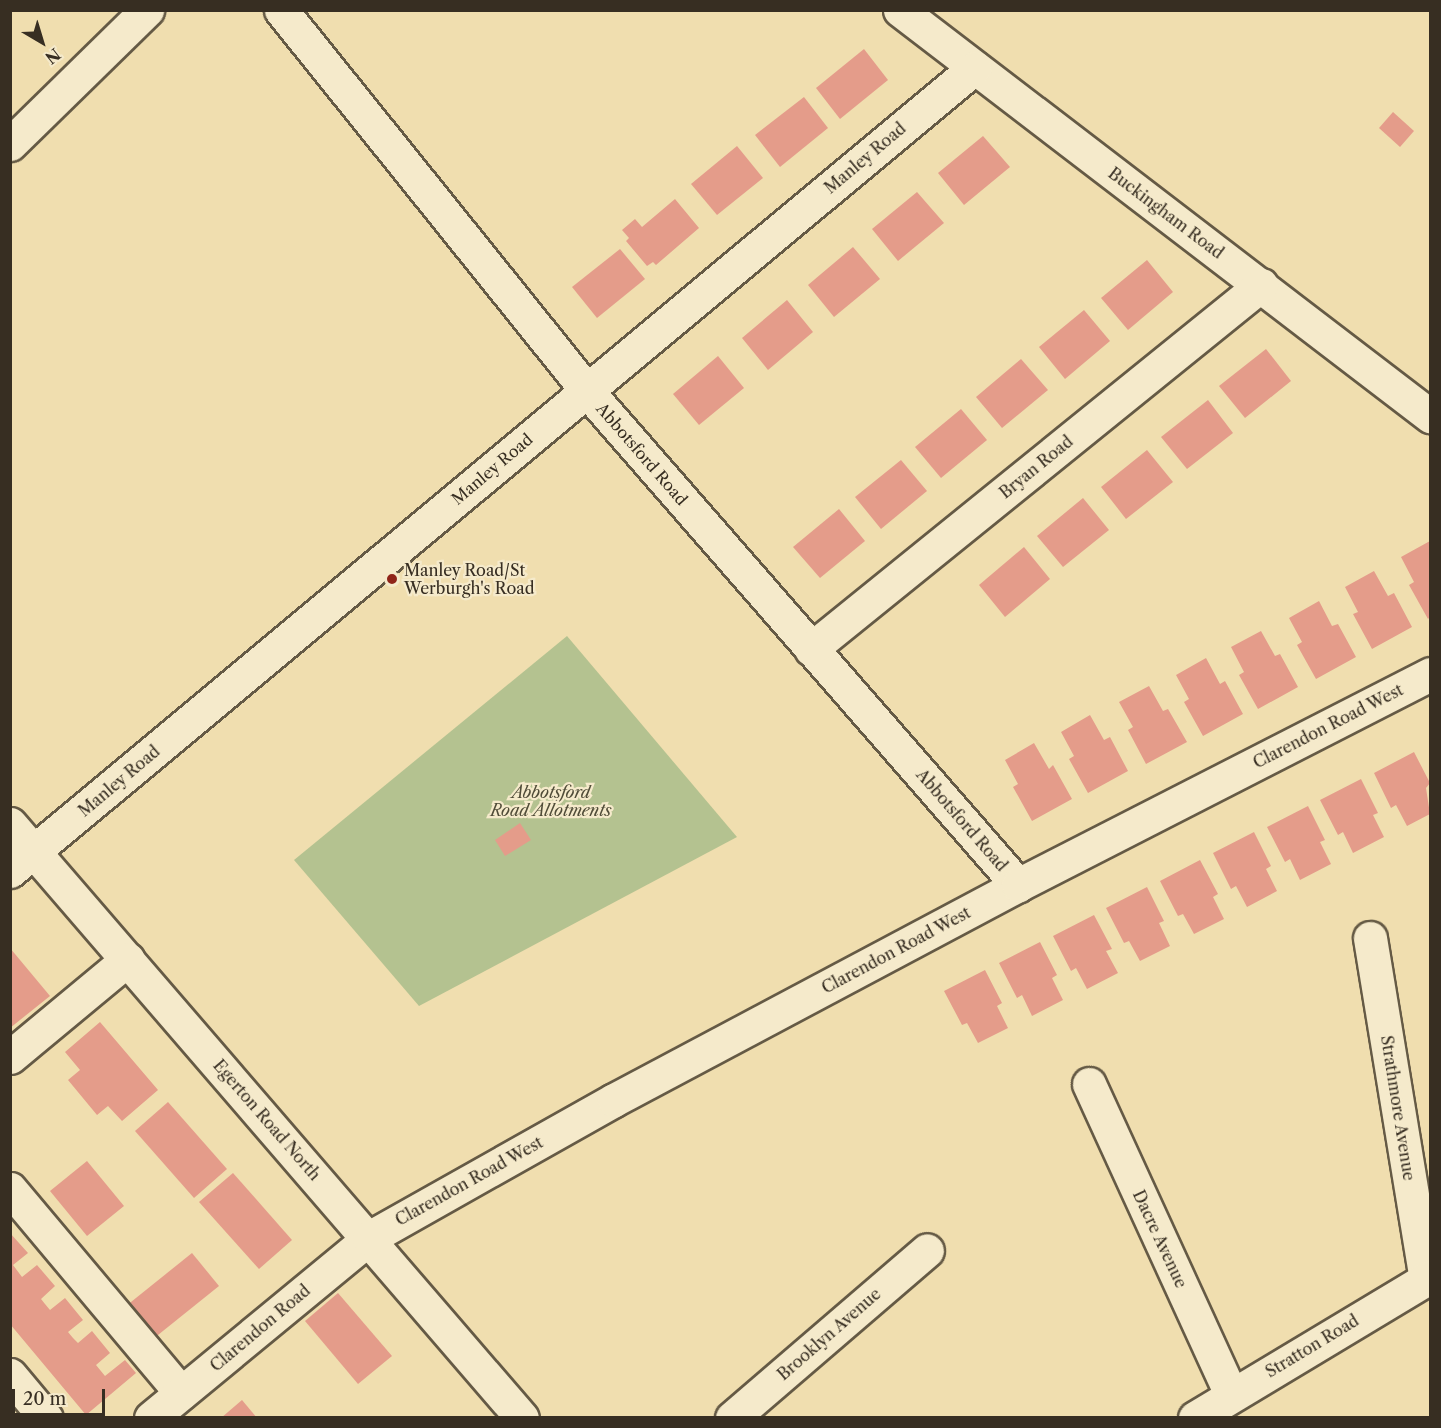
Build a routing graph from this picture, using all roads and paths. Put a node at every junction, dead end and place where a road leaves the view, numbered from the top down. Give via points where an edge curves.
1 (147, 10) edge
2 (281, 10) edge
3 (900, 10) edge
4 (974, 68) junction
5 (10, 144) edge
6 (1261, 285) junction
7 (586, 391) junction
8 (1431, 416) edge
9 (811, 649) junction
10 (1431, 674) edge
11 (10, 824) edge
12 (22, 862) edge
13 (1018, 885) junction
14 (1370, 938) dead end
15 (128, 960) junction
16 (10, 1057) edge
17 (1089, 1084) dead end
18 (10, 1189) edge
19 (369, 1238) junction
20 (927, 1250) dead end
21 (1428, 1278) edge
22 (10, 1375) edge
23 (181, 1394) junction
24 (1231, 1394) junction
25 (46, 1418) edge
26 (151, 1418) edge
27 (522, 1418) edge
28 (732, 1418) edge
29 (1195, 1418) edge

1 - 5 street
2 - 7 street, Abbotsford Road
3 - 4 street, Buckingham Road
4 - 6 street, Buckingham Road
4 - 7 street, Manley Road
6 - 8 street, Buckingham Road
6 - 9 street, Bryan Road
7 - 9 street, Abbotsford Road
7 - 12 street, Manley Road
9 - 13 street, Abbotsford Road
10 - 13 street, Clarendon Road West
11 - 12 street, Egerton Road North
12 - 15 street, Egerton Road North
13 - 19 street, Clarendon Road West via 614,1100
14 - 21 street, Strathmore Avenue
15 - 16 street
15 - 19 street, Egerton Road North
17 - 24 street, Dacre Avenue
18 - 23 street
19 - 23 street, Clarendon Road
19 - 27 street, Egerton Road North
20 - 28 street, Brooklyn Avenue
21 - 24 street, Stratton Road
22 - 25 street
23 - 26 street, Clarendon Road
24 - 29 street, Stratton Road

